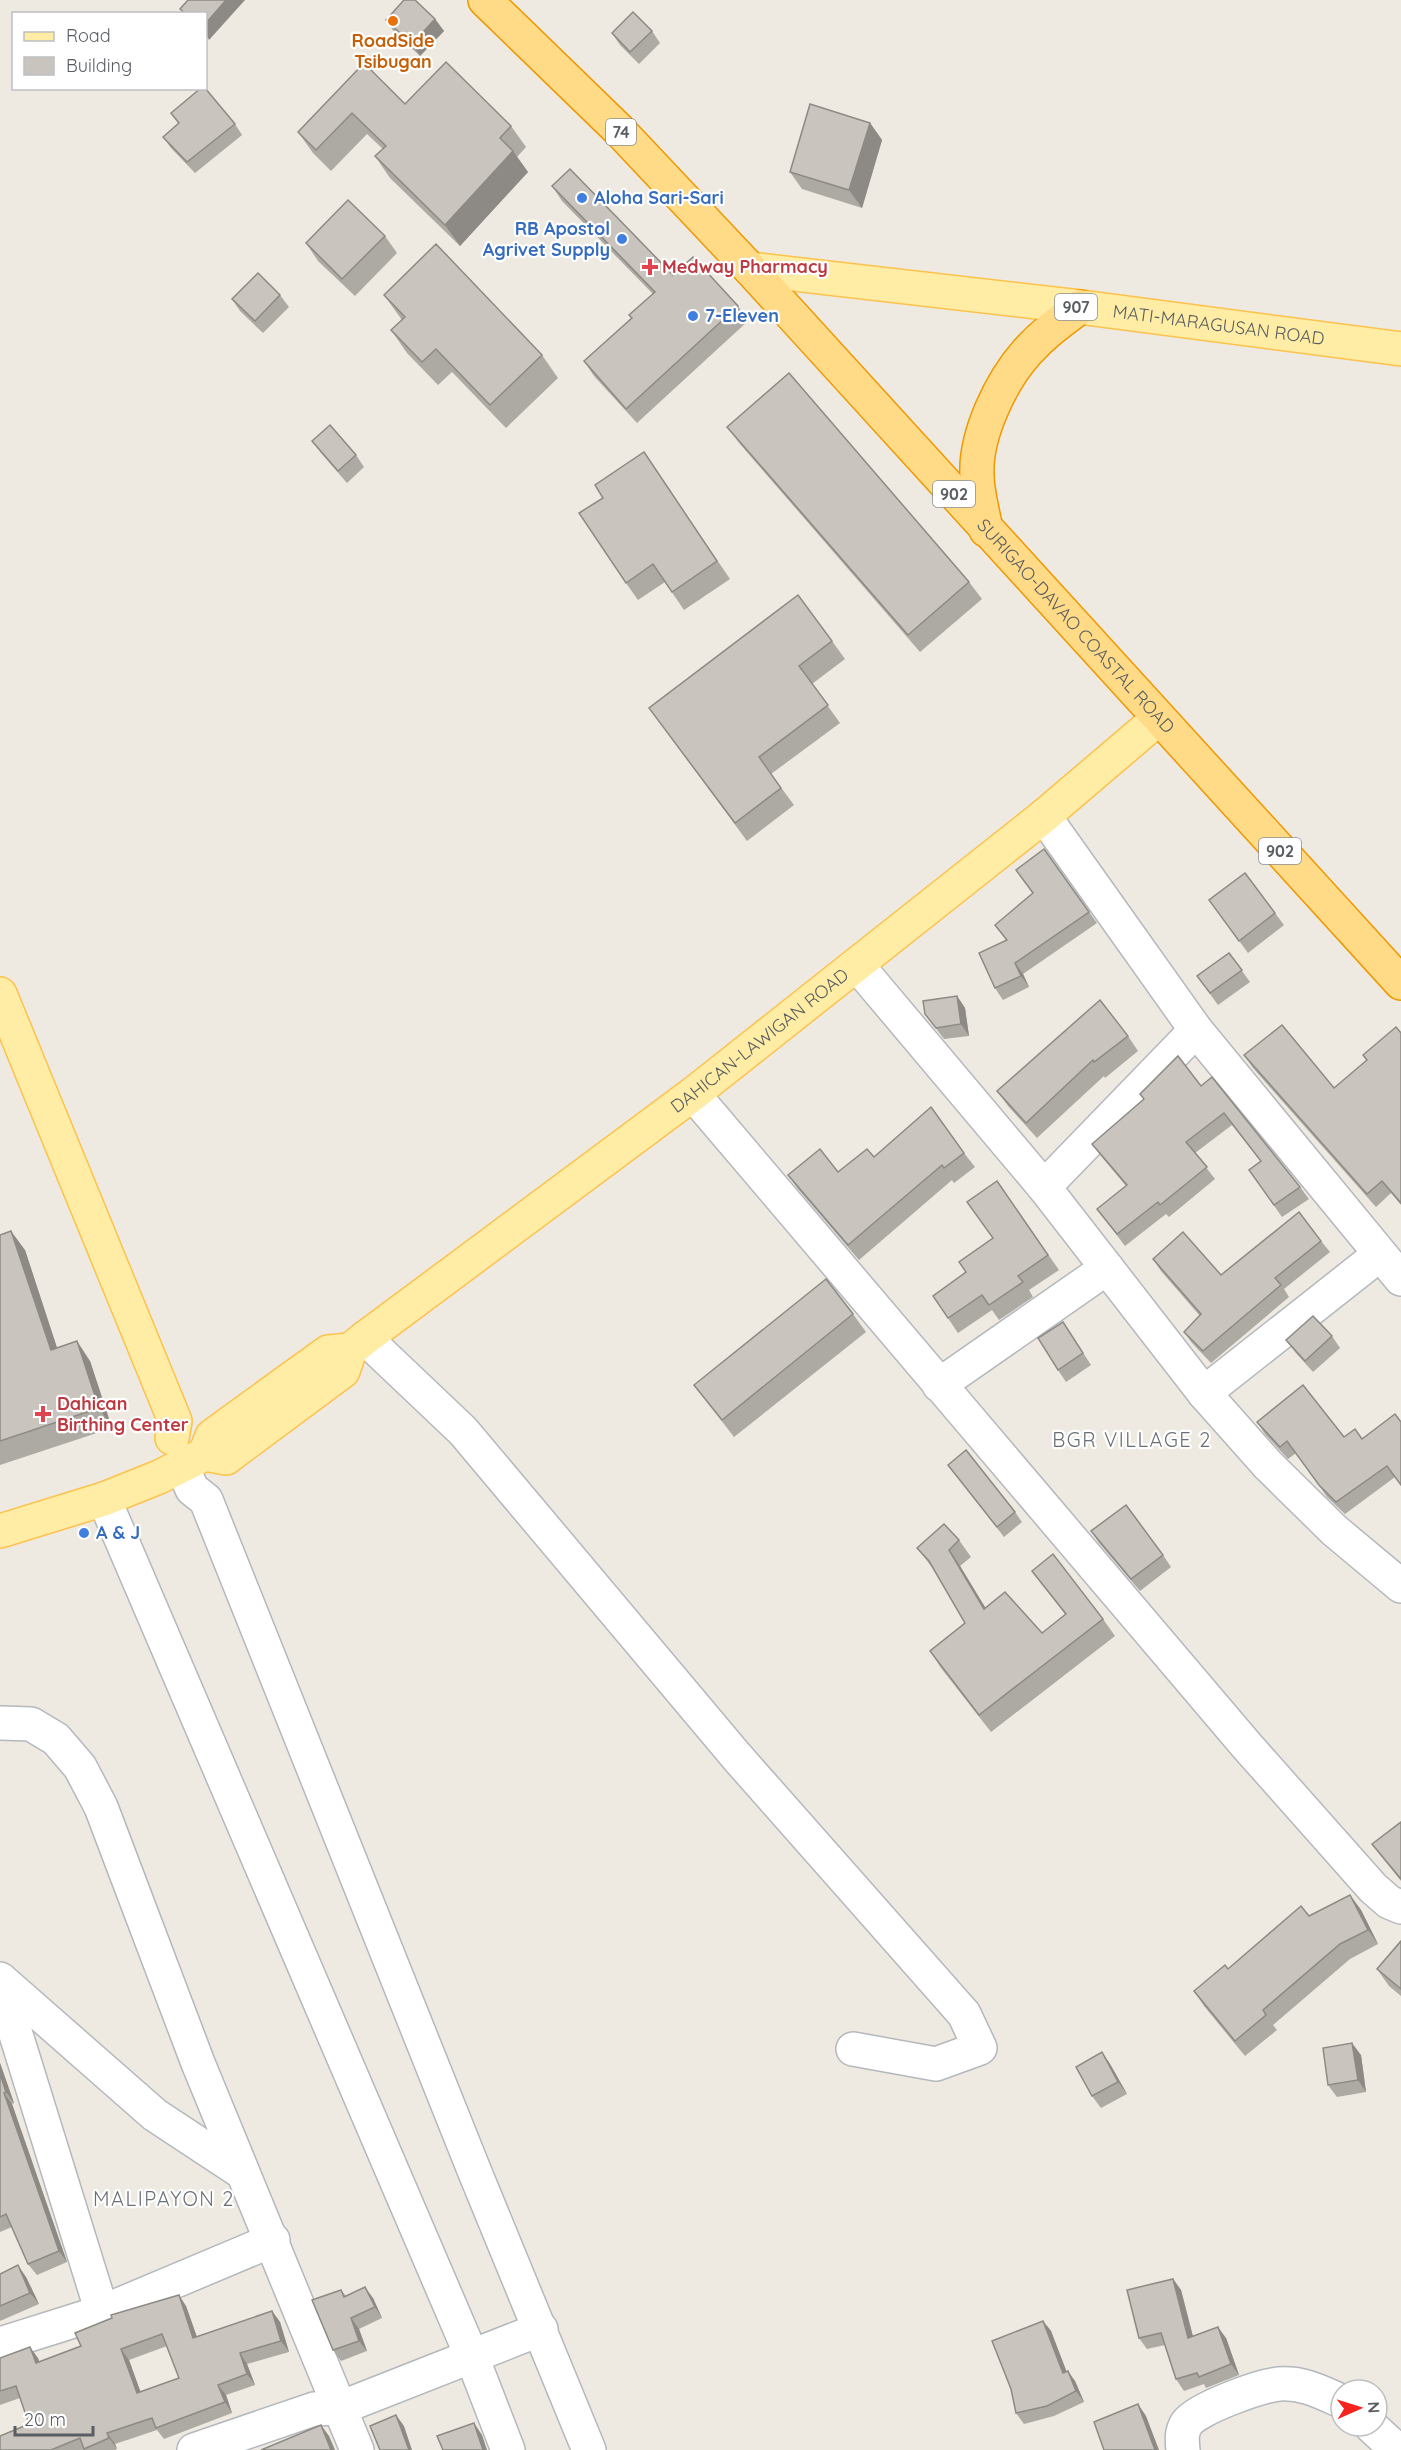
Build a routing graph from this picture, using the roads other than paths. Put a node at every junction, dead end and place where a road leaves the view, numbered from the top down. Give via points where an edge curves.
1 (485, 0) edge
2 (750, 269) junction
3 (1080, 307) junction
4 (1401, 349) edge
5 (986, 530) junction
6 (1160, 718) junction
7 (1044, 816) junction
8 (857, 965) junction
9 (1401, 983) edge
10 (0, 994) edge
11 (1196, 1030) junction
12 (0, 1050) edge
13 (693, 1094) junction
14 (1044, 1187) junction
15 (1379, 1255) junction
16 (1107, 1268) junction
17 (1401, 1279) edge
18 (358, 1344) junction
19 (939, 1385) junction
20 (1204, 1393) junction
21 (188, 1462) junction
22 (104, 1499) junction
23 (0, 1531) edge
24 (1401, 1586) edge
25 (0, 1723) edge
26 (1401, 1907) edge
27 (0, 1981) edge
28 (853, 2049) dead end
29 (243, 2173) junction
30 (273, 2240) junction
31 (102, 2312) junction
32 (531, 2324) junction
33 (0, 2344) edge
34 (469, 2350) junction
35 (1329, 2396) edge
36 (329, 2402) junction
37 (1384, 2438) edge
38 (194, 2450) edge
39 (357, 2450) edge
40 (508, 2450) edge
41 (572, 2450) edge
42 (590, 2450) edge
43 (1183, 2450) edge
44 (1397, 2450) edge

1 - 2 highway, 74 via 627,138
2 - 3 main road, MATI-MARAGUSAN ROAD / 907
2 - 5 highway, SURIGAO-DAVAO COASTAL ROAD / 902
3 - 4 main road, MATI-MARAGUSAN ROAD / 907
3 - 5 highway via 1025,354 992,412 981,442 976,474
5 - 6 highway, SURIGAO-DAVAO COASTAL ROAD / 902
6 - 7 main road, DAHICAN-LAWIGAN ROAD
6 - 9 highway, SURIGAO-DAVAO COASTAL ROAD / 902
7 - 8 main road, DAHICAN-LAWIGAN ROAD
7 - 11 street
8 - 13 main road, DAHICAN-LAWIGAN ROAD
8 - 14 street
10 - 21 main road via 175,1421
11 - 14 street
11 - 15 street
12 - 21 main road via 154,1429
13 - 18 main road, DAHICAN-LAWIGAN ROAD
13 - 19 street
14 - 16 street
15 - 17 street
15 - 20 street
16 - 19 street
16 - 20 street
18 - 21 main road, DAHICAN-LAWIGAN ROAD via 328,1352 212,1436
18 - 28 street via 463,1431 737,1757 964,2013 980,2048 936,2064
19 - 26 street via 1262,1764 1373,1888
20 - 24 street via 1268,1465 1334,1530
21 - 22 main road
21 - 32 street via 474,2170
22 - 23 main road
22 - 34 street
25 - 29 street via 31,1724 56,1739 80,1767 101,1807
27 - 29 street via 155,2115
27 - 31 street
29 - 30 street
30 - 31 street
30 - 36 street
31 - 33 street
32 - 34 street
32 - 41 street
32 - 42 street
34 - 36 street
34 - 40 street
35 - 43 street via 1309,2387 1281,2384 1254,2390 1188,2422 1182,2433
36 - 38 street
36 - 39 street
37 - 44 street

